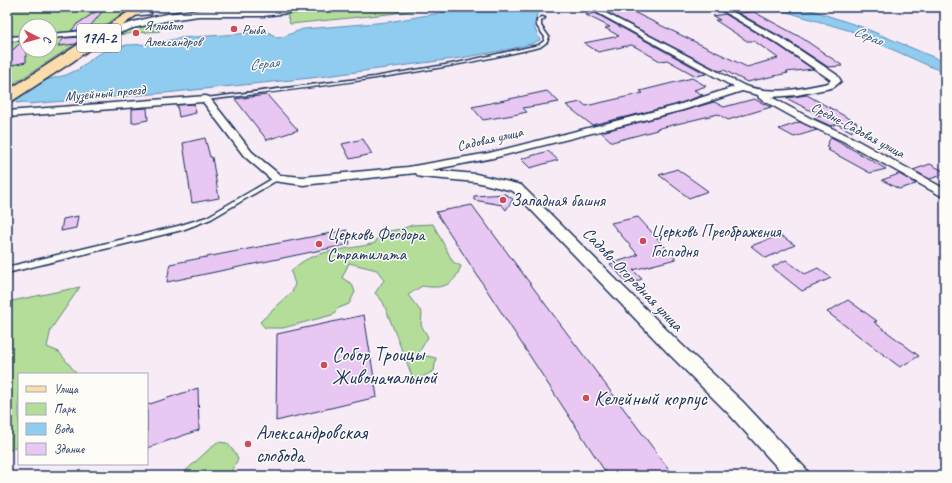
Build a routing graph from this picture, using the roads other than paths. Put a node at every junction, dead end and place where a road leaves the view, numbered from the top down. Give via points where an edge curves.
1 (314, 7) edge
2 (719, 7) edge
3 (224, 10) edge
4 (598, 11) dead end
5 (150, 13) edge
6 (131, 16) junction
7 (543, 18) dead end
8 (104, 34) junction
9 (58, 36) edge
10 (18, 38) edge
11 (7, 39) edge
12 (742, 88) junction
13 (758, 94) junction
14 (7, 98) edge
15 (206, 99) junction
16 (7, 114) edge
17 (489, 156) junction
18 (408, 171) junction
19 (277, 178) junction
20 (476, 178) junction
21 (945, 194) edge
22 (7, 270) edge
23 (799, 476) edge

1 - 3 main road via 263,13
2 - 13 street via 783,43 834,77 836,81 831,85 774,95
3 - 5 main road
4 - 12 street
5 - 6 main road, 17А-2
5 - 6 main road via 137,20
5 - 8 main road via 130,25
6 - 8 main road, 17А-2
7 - 15 lane via 539,26 547,37 540,46 492,58 370,80
8 - 9 street
8 - 14 main road, 17А-2
10 - 11 street
12 - 13 street
12 - 17 street, Садовая улица via 679,108
13 - 21 street, Средне-Садовая улица via 847,139
15 - 16 street, Музейный проезд
15 - 19 street via 248,154
17 - 18 street, Садовая улица
17 - 20 street
18 - 19 street, Садовая улица via 303,181
18 - 20 street, Садово-Огородная улица
19 - 22 lane via 209,218 180,228
20 - 23 street, Садово-Огородная улица via 517,188 735,407

